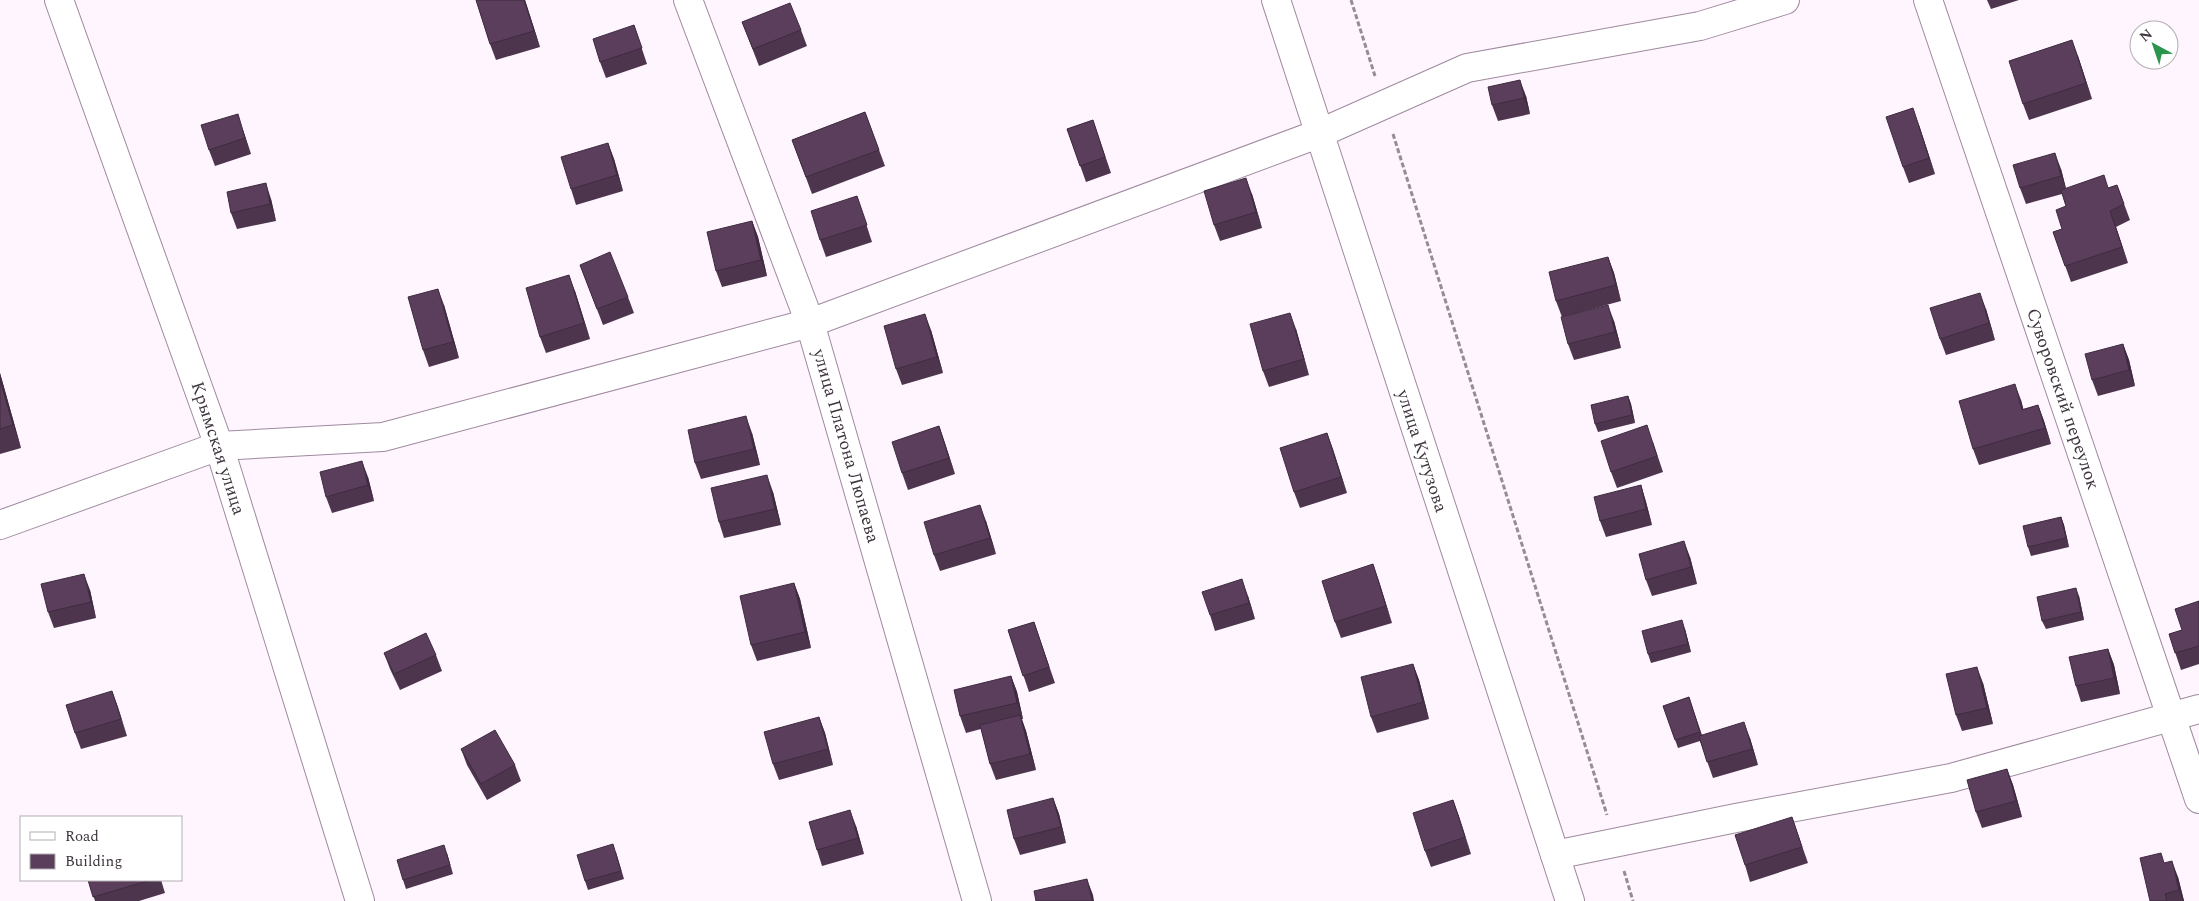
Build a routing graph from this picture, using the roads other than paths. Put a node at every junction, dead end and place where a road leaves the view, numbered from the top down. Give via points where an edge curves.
1 (59, 0) edge
2 (688, 0) edge
3 (1276, 0) edge
4 (1785, 0) edge
5 (1928, 0) edge
6 (1318, 134) junction
7 (810, 323) junction
8 (219, 446) junction
9 (0, 526) edge
10 (2199, 709) edge
11 (2171, 716) junction
12 (2199, 799) edge
13 (1555, 855) junction
14 (1563, 899) edge
15 (360, 901) edge
16 (977, 901) edge

1 - 8 street, Крымская улица
2 - 7 street, улица Платона Люпаева
3 - 6 street, улица Кутузова
4 - 6 street via 1700,26 1467,68
5 - 11 street, Суворовский переулок
6 - 7 street
6 - 13 street, улица Кутузова
7 - 8 street via 384,437
7 - 16 street, улица Платона Люпаева
8 - 9 street
8 - 15 street, Крымская улица
10 - 11 street
11 - 12 street, Суворовский переулок
11 - 13 street via 1951,778
13 - 14 street, улица Кутузова

